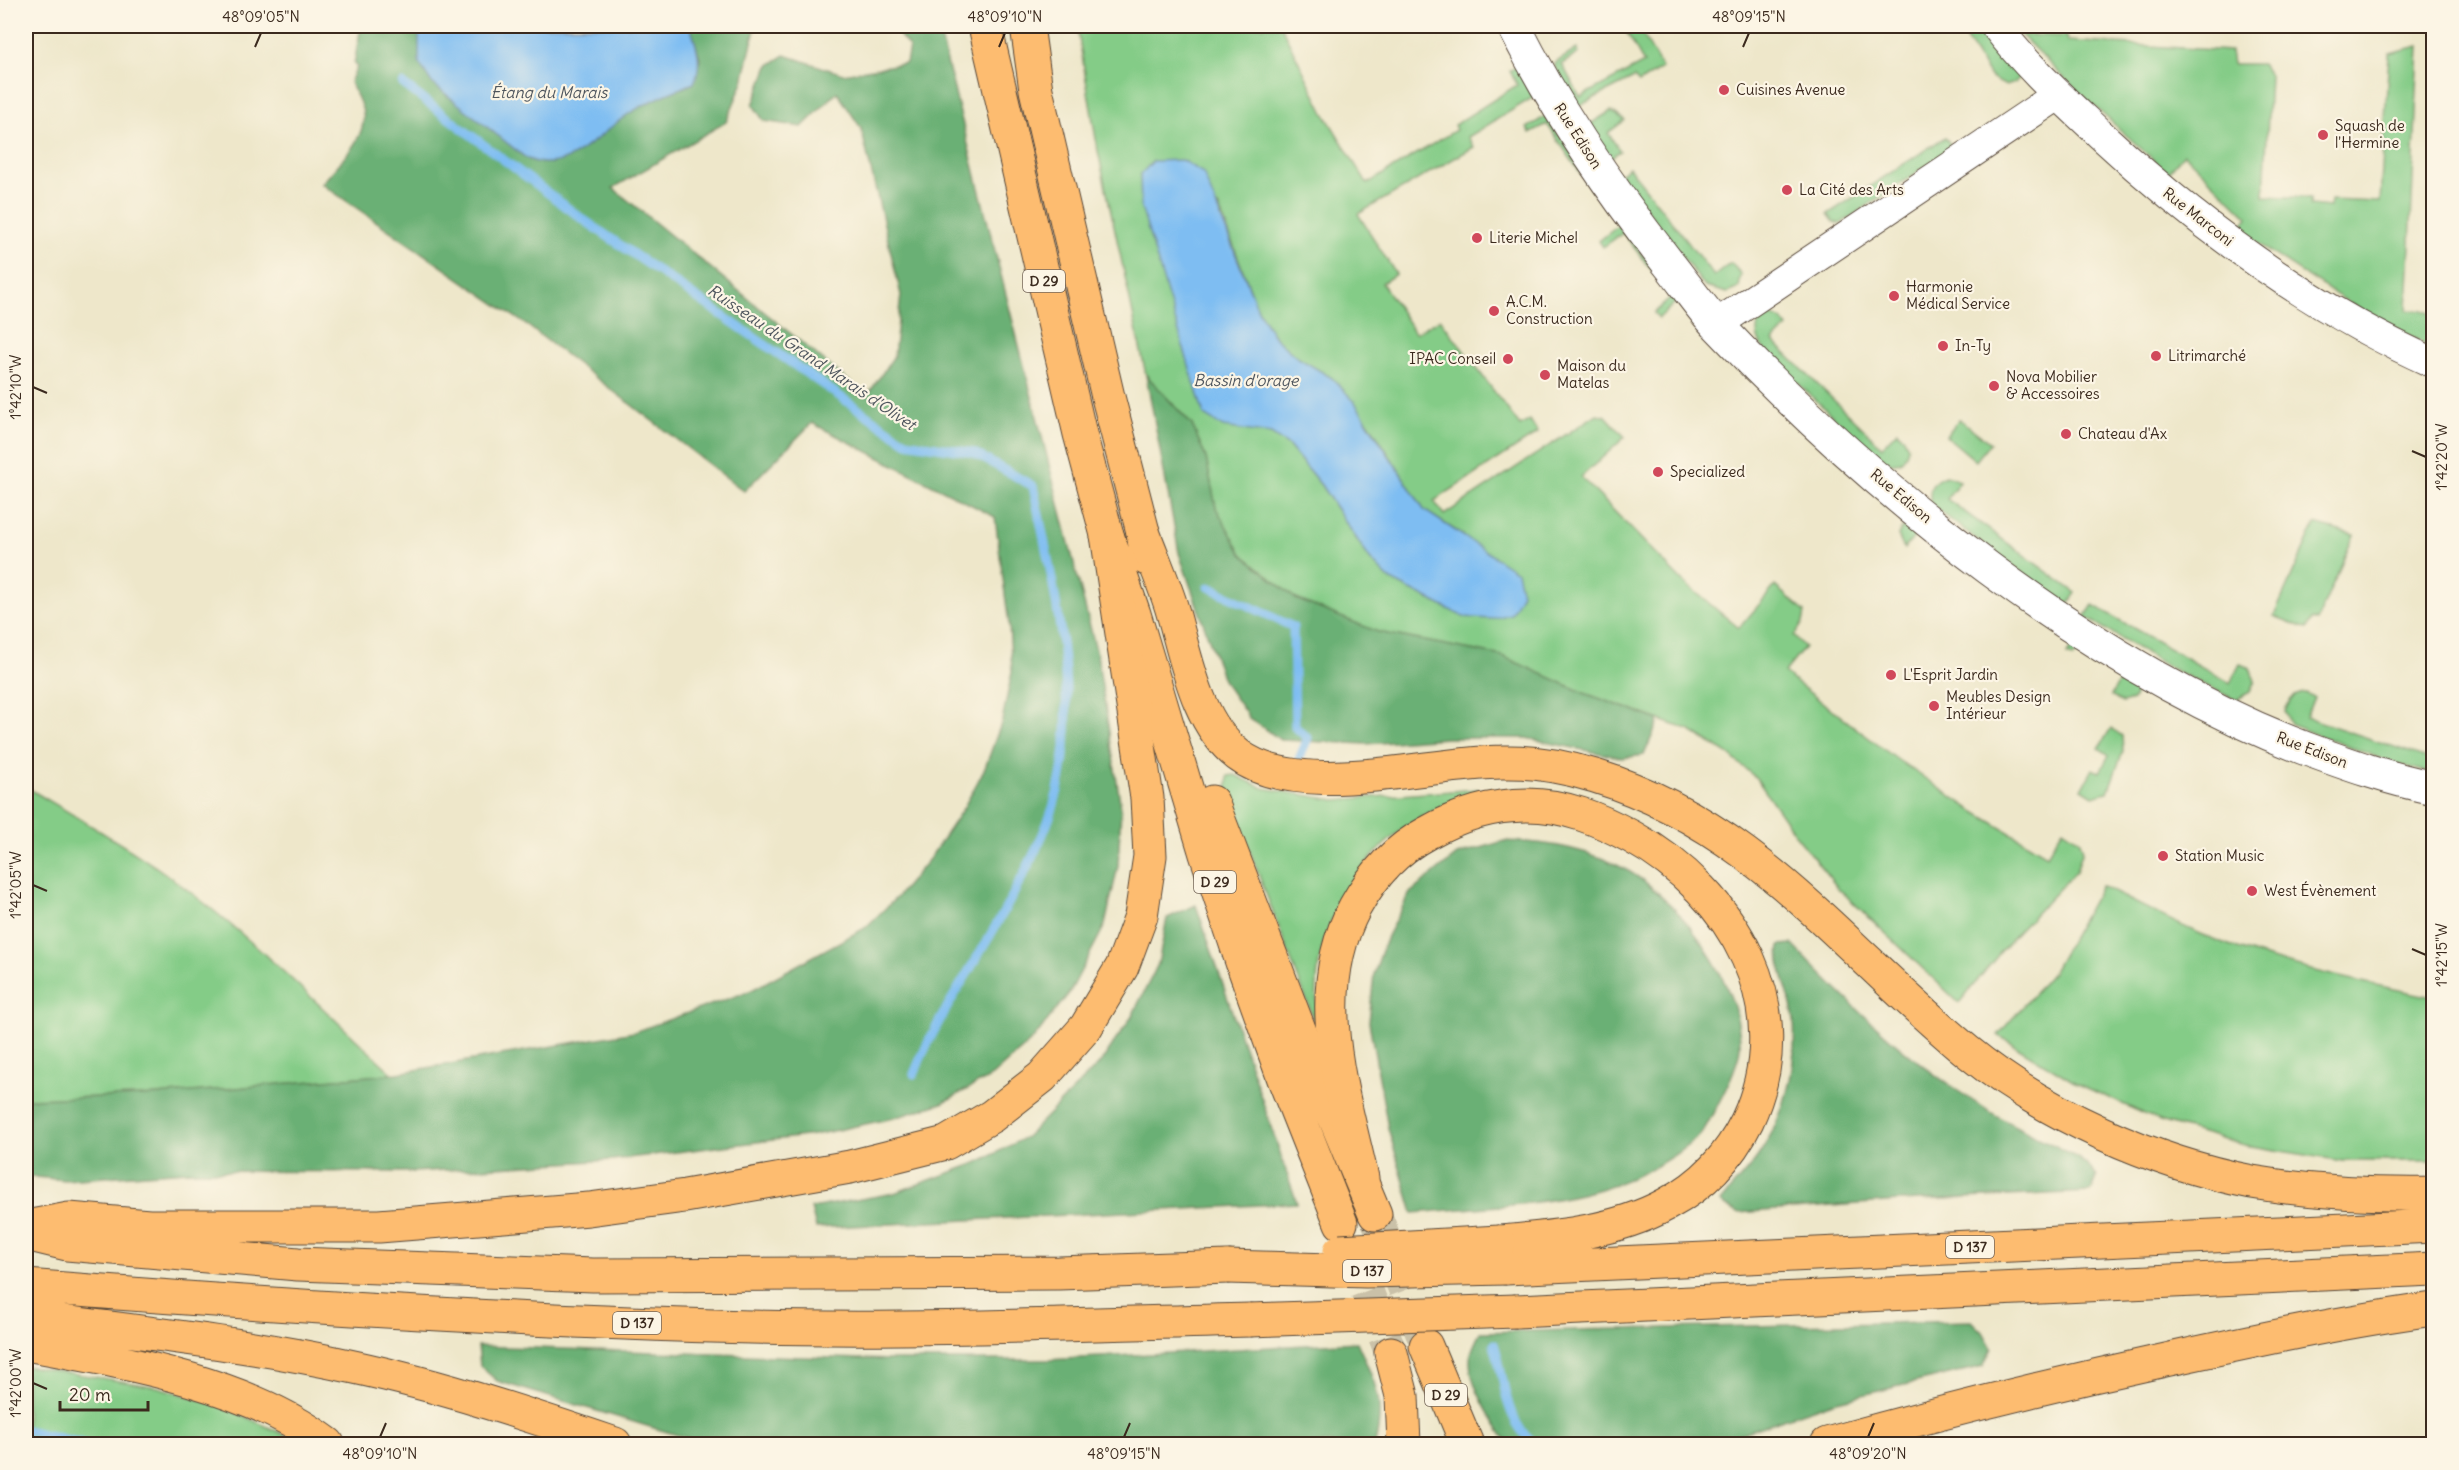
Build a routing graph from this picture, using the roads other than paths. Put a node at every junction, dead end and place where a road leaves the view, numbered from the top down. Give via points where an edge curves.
1 (985, 26) edge
2 (1027, 26) edge
3 (1514, 26) edge
4 (1996, 26) edge
5 (2058, 95) junction
6 (1717, 324) junction
7 (2433, 363) edge
8 (1143, 532) junction
9 (1107, 535) junction
10 (2433, 788) edge
11 (1362, 1178) junction
12 (2433, 1194) edge
13 (1375, 1214) tunnel mouth
14 (1341, 1223) tunnel mouth
15 (2433, 1226) edge
16 (26, 1227) edge
17 (26, 1234) edge
18 (1502, 1255) junction
19 (2433, 1269) edge
20 (26, 1286) edge
21 (2433, 1309) edge
22 (26, 1317) edge
23 (26, 1344) edge
24 (1426, 1346) tunnel mouth
25 (1391, 1353) tunnel mouth
26 (328, 1444) edge
27 (615, 1444) edge
28 (1404, 1444) edge
29 (1467, 1444) edge
30 (1827, 1444) edge

1 - 9 main road, D 29
2 - 8 main road, D 29 via 1036,90
3 - 6 street, Rue Edison via 1555,101 1604,176
4 - 5 street, Rue Marconi
5 - 6 street
5 - 7 street, Rue Marconi via 2152,182 2229,242 2342,317
6 - 10 street, Rue Edison via 1831,437 1901,498 2068,624 2165,684 2253,728 2367,771
8 - 11 main road, D 29 via 1155,610 1225,840 1312,1063
8 - 12 main road via 1210,722 1239,756 1260,768 1278,774 1327,777 1502,762 1549,765 1643,793 1719,834 1768,869 1969,1052 2063,1114 2175,1160 2252,1182 2339,1191
9 - 14 main road, D 29 via 1209,865 1284,1079
9 - 16 main road via 1147,798 1150,856 1141,916 1122,967 1086,1027 1042,1077 992,1116 946,1143 850,1167 589,1209 379,1226 149,1226 69,1219
11 - 13 main road, D 29
11 - 18 main road via 1341,1084 1330,1006 1337,950 1364,892 1392,857 1414,840 1470,813 1528,805 1563,809 1602,821 1671,861 1698,883 1722,912 1751,964 1761,999 1765,1068 1756,1100 1738,1138 1714,1171 1691,1190 1665,1206
15 - 18 main road, D 137
17 - 18 main road, D 137, bridge via 67,1244 298,1264 593,1275 1059,1273 1228,1267 1366,1271
19 - 20 main road, D 137, bridge via 1516,1311 1004,1325 742,1326 307,1307
21 - 30 main road via 2262,1339 2106,1373 1950,1409
22 - 27 main road via 233,1344 354,1367 472,1398
23 - 26 main road via 116,1362 226,1392 277,1414
24 - 29 main road, D 29
25 - 28 main road, D 29 via 1402,1396

